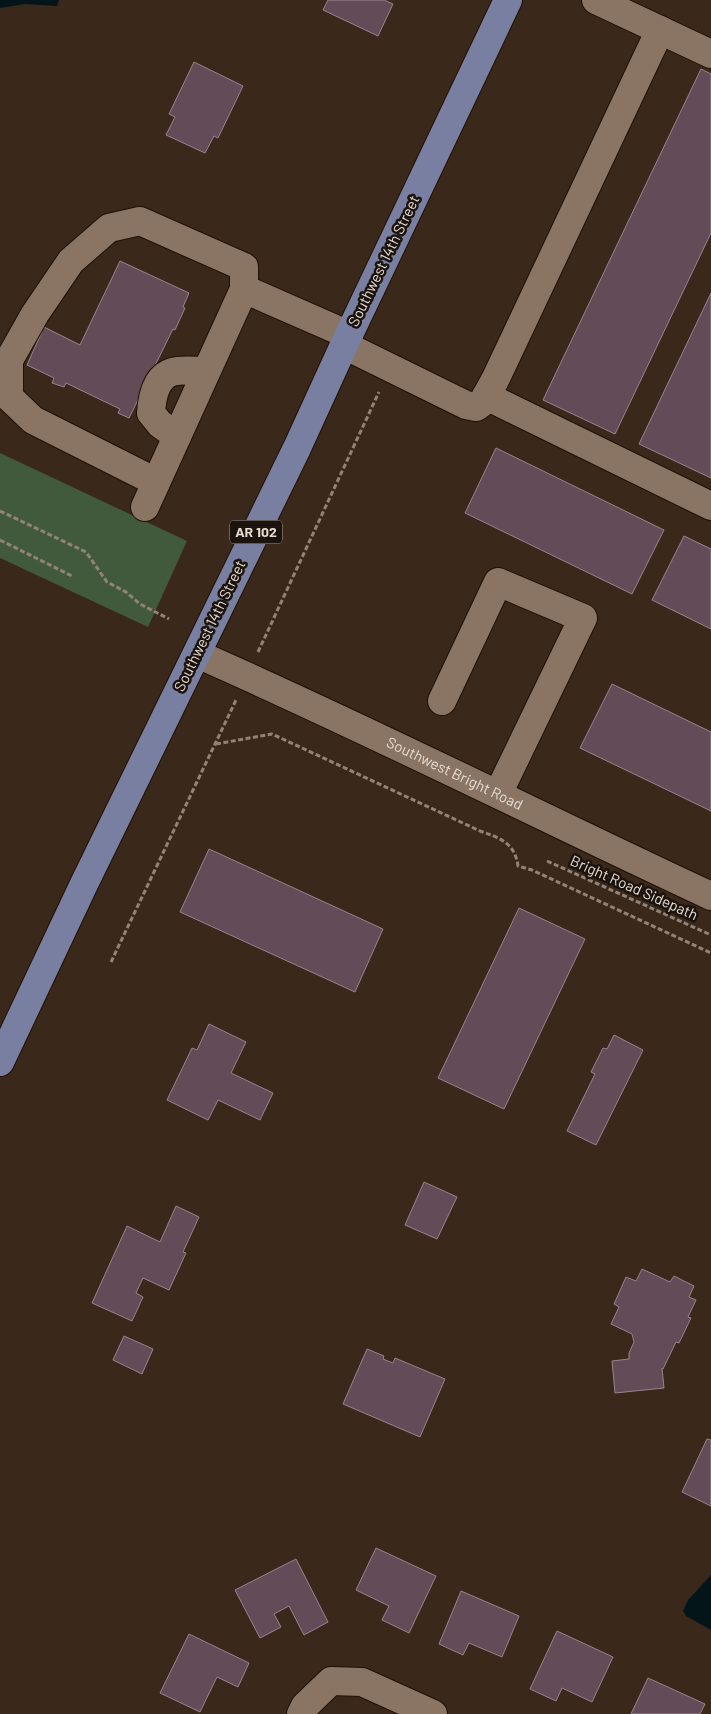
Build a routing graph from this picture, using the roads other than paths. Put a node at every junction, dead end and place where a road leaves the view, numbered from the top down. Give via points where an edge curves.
1 (508, 0) edge
2 (596, 0) edge
3 (660, 30) junction
4 (711, 54) edge
5 (244, 288) junction
6 (346, 340) junction
7 (205, 371) junction
8 (486, 396) junction
9 (177, 436) junction
10 (156, 482) junction
11 (711, 506) edge
12 (145, 507) dead end
13 (196, 654) junction
14 (442, 701) dead end
15 (498, 794) junction
16 (711, 896) edge
17 (0, 1062) edge
18 (301, 1714) edge
19 (433, 1714) edge

1 - 6 main road, Southwest 14th Street / AR 102
2 - 3 street
3 - 4 street
3 - 8 street
5 - 6 street
5 - 7 street
5 - 10 street via 244,267 140,221 109,228 71,260 9,360 9,397 33,420
6 - 8 street via 390,369 466,405 476,407
6 - 13 main road, Southwest 14th Street / AR 102
7 - 9 street
7 - 9 street via 174,371 166,375 152,397 151,413
8 - 11 street
9 - 10 street
10 - 12 street
13 - 15 street, Southwest Bright Road
13 - 17 main road, Southwest 14th Street / AR 102
14 - 15 street via 498,582 583,618
15 - 16 street, Southwest Bright Road
18 - 19 street via 304,1706 331,1681 362,1682

